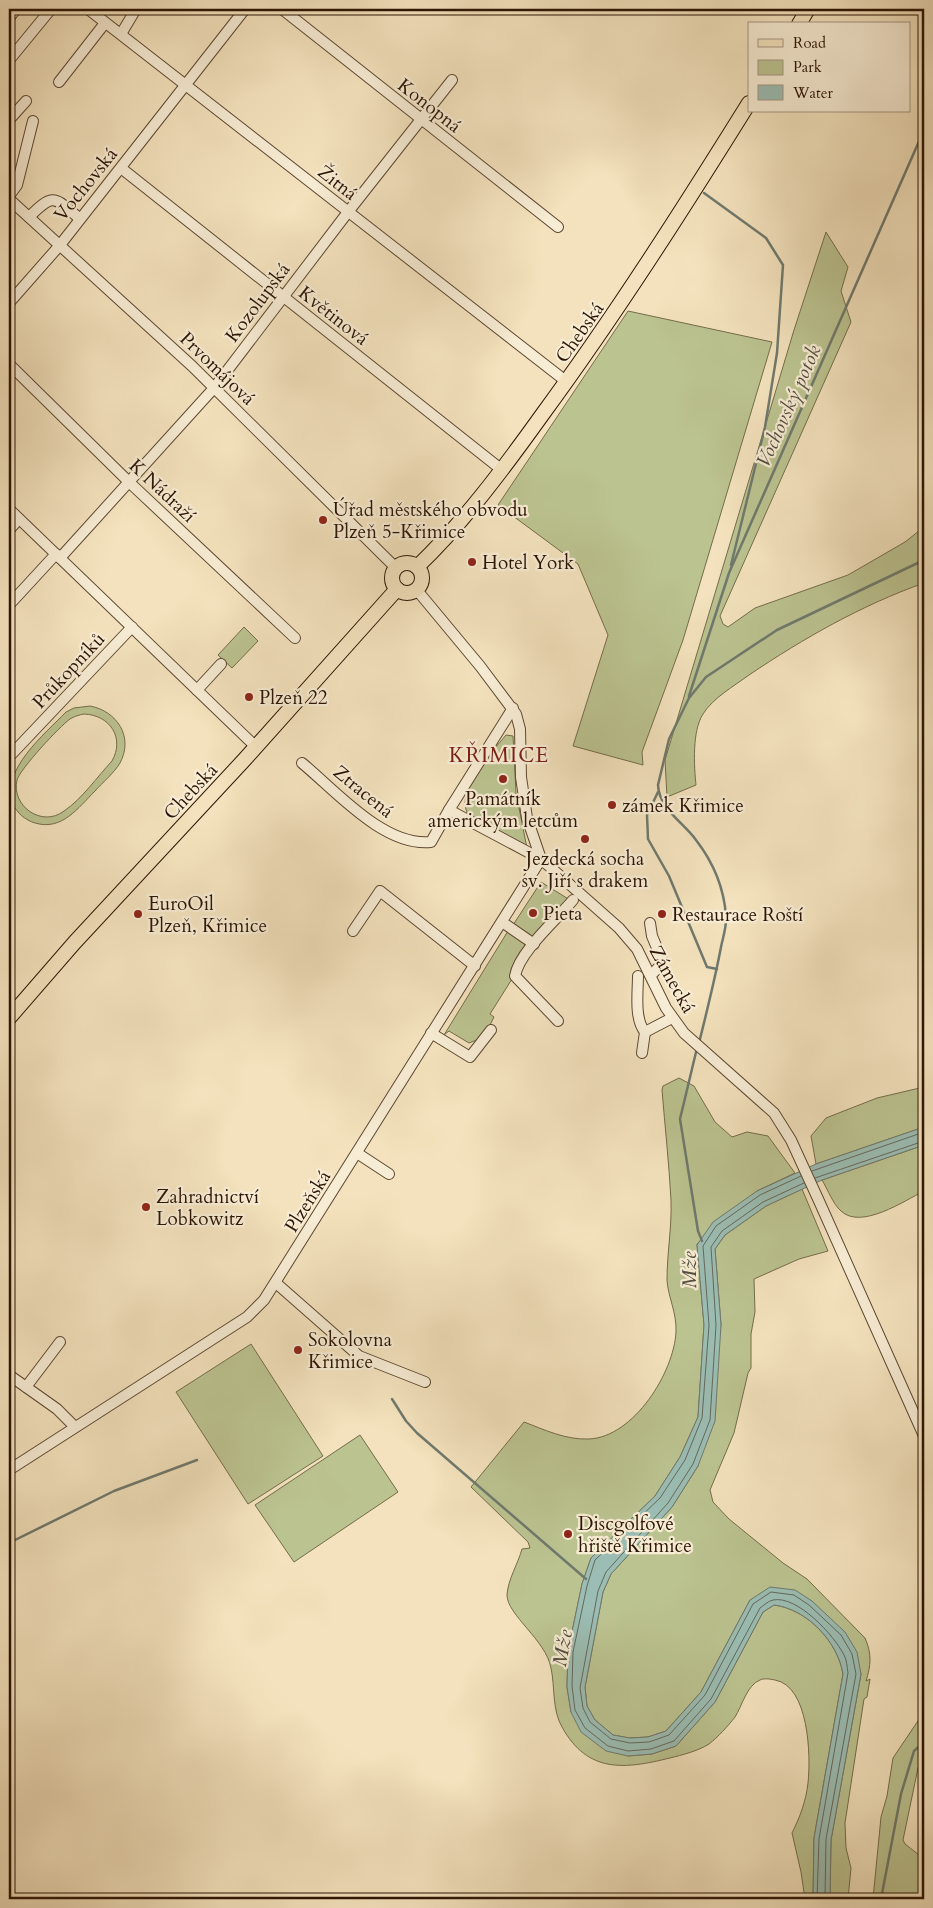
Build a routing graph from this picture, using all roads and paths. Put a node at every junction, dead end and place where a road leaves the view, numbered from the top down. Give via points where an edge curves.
1 (16, 9) edge
2 (50, 9) edge
3 (88, 9) edge
4 (136, 9) edge
5 (244, 9) edge
6 (282, 9) edge
7 (808, 9) edge
8 (9, 18) edge
9 (105, 22) junction
10 (800, 22) edge
11 (121, 34) junction
12 (10, 59) edge
13 (452, 80) dead end
14 (59, 82) dead end
15 (185, 85) junction
16 (26, 101) dead end
17 (748, 105) edge
18 (420, 119) junction
19 (9, 120) edge
20 (33, 121) dead end
21 (120, 168) junction
22 (9, 198) edge
23 (348, 212) junction
24 (29, 217) junction
25 (79, 218) junction
26 (558, 227) dead end
27 (60, 245) junction
28 (283, 297) junction
29 (9, 303) edge
30 (9, 364) edge
31 (567, 382) junction
32 (214, 388) junction
33 (502, 470) junction
34 (129, 482) junction
35 (9, 509) edge
36 (19, 519) junction
37 (9, 530) edge
38 (58, 556) junction
39 (417, 567) junction
40 (396, 568) junction
41 (397, 589) junction
42 (416, 590) junction
43 (9, 605) edge
44 (132, 627) junction
45 (295, 638) dead end
46 (221, 664) dead end
47 (197, 690) junction
48 (511, 705) junction
49 (256, 747) junction
50 (9, 757) edge
51 (302, 763) dead end
52 (449, 810) junction
53 (541, 859) junction
54 (573, 900) dead end
55 (502, 922) junction
56 (650, 923) dead end
57 (353, 931) dead end
58 (534, 944) junction
59 (475, 966) junction
60 (651, 975) junction
61 (638, 976) dead end
62 (9, 1018) edge
63 (672, 1018) junction
64 (558, 1021) dead end
65 (491, 1030) dead end
66 (645, 1032) junction
67 (431, 1033) junction
68 (642, 1053) dead end
69 (357, 1153) junction
70 (390, 1174) dead end
71 (276, 1283) junction
72 (60, 1342) dead end
73 (9, 1375) edge
74 (425, 1382) dead end
75 (26, 1387) junction
76 (75, 1427) junction
77 (924, 1436) edge
78 (9, 1470) edge

1 - 8 street
2 - 12 street
3 - 9 street, Žitná
4 - 11 street
5 - 15 street, Vochovská
6 - 18 street, Konopná
7 - 10 main road
9 - 11 street, Žitná
9 - 14 street
11 - 15 street, Žitná
13 - 18 street, Kozolupská
15 - 21 street, Vochovská
15 - 23 street, Žitná
16 - 19 street
17 - 31 main road, Chebská via 635,283
18 - 23 street, Kozolupská
18 - 26 street, Konopná
20 - 22 street via 17,185
21 - 25 street, Vochovská
21 - 28 street, Květinová
22 - 24 street, Prvomájová
23 - 28 street, Kozolupská
23 - 31 street, Žitná
24 - 25 street via 52,199 59,200
24 - 27 street, Prvomájová
25 - 27 street, Vochovská
27 - 29 street, Vochovská
27 - 32 street, Prvomájová
28 - 32 street, Kozolupská
28 - 33 street, Květinová
30 - 34 street, K Nádraží
31 - 33 main road, Chebská
32 - 34 street, Kozolupská
32 - 40 street, Prvomájová
33 - 39 main road, Chebská
34 - 38 street, Kozolupská
34 - 45 street, K Nádraží
35 - 36 street, Průkopníků
36 - 37 street
36 - 38 street, Průkopníků
38 - 43 street, Kozolupská
38 - 44 street, Průkopníků
39 - 40 main road via 408,563
39 - 42 main road via 422,578
40 - 41 main road via 392,576
41 - 42 main road via 406,592
41 - 49 main road, Chebská
42 - 48 street
44 - 47 street, Průkopníků
44 - 50 street, Průkopníků
46 - 47 street
47 - 49 street, Průkopníků
48 - 52 street
48 - 53 street via 520,728 526,818
49 - 62 main road, Chebská
51 - 52 street, Ztracená via 381,830 419,843 431,842
52 - 53 street, Zámecká
53 - 55 street, Plzeňská
53 - 60 street, Zámecká via 624,932
54 - 58 street
55 - 58 street
55 - 59 street, Plzeňská
56 - 60 street via 662,960
57 - 59 street via 380,891
58 - 64 street via 516,968 515,976
59 - 67 street, Plzeňská
60 - 63 street, Zámecká
61 - 66 street via 639,1017
63 - 66 street
63 - 77 street, Zámecká via 715,1062 774,1113 791,1140
65 - 67 street via 470,1057
66 - 68 street
67 - 69 street, Plzeňská
69 - 70 street
69 - 71 street, Plzeňská
71 - 74 street via 360,1356
71 - 76 street, Plzeňská via 247,1317
72 - 75 street
73 - 75 street
75 - 76 street via 57,1409
76 - 78 street, Plzeňská

